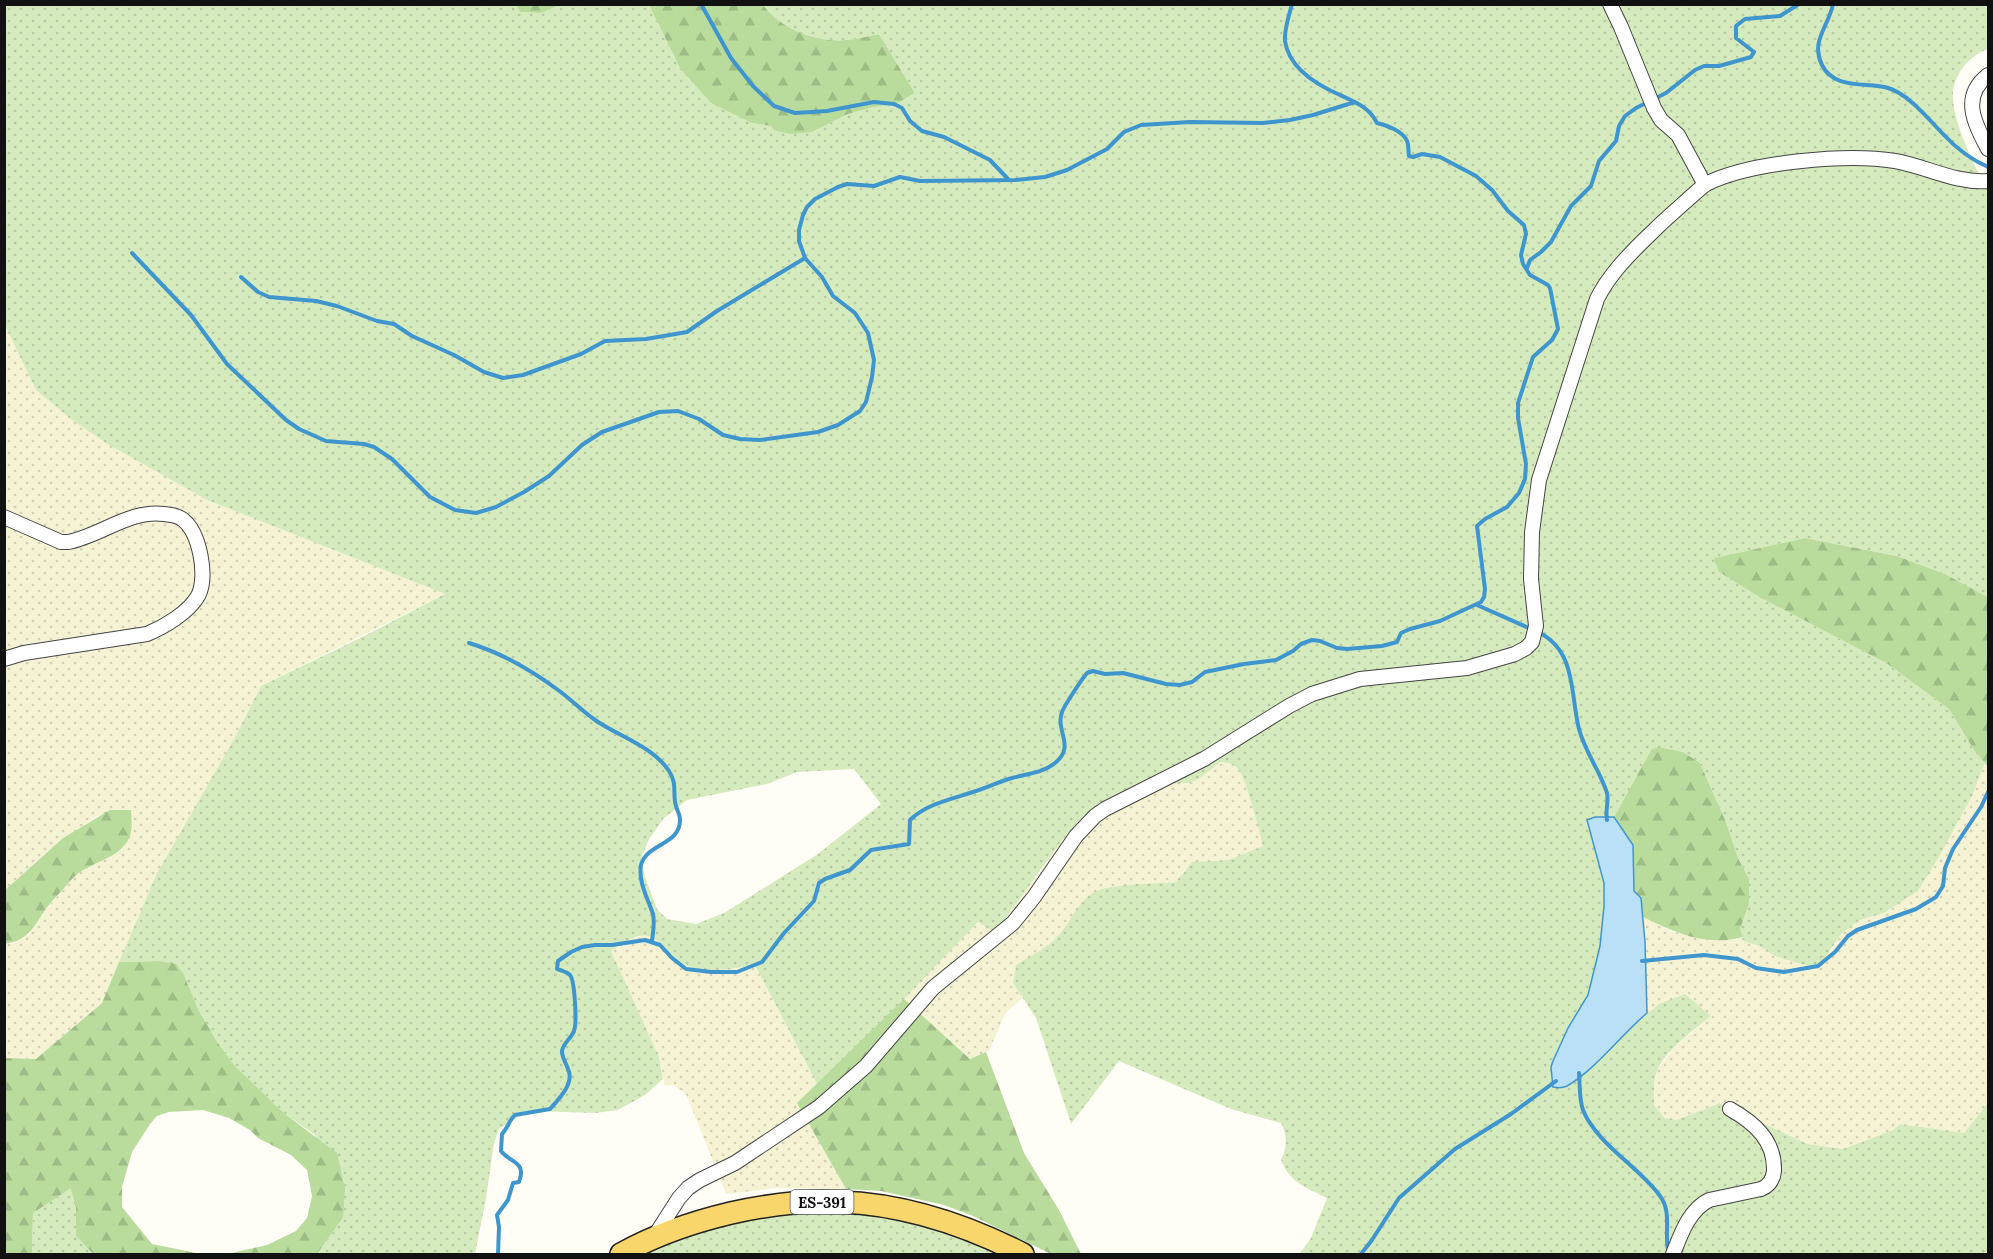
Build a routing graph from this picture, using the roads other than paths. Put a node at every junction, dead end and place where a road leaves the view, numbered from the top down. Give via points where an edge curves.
1 (1610, 4) edge
2 (1989, 75) edge
3 (1989, 149) edge
4 (1989, 181) edge
5 (1705, 185) junction
6 (4, 517) edge
7 (4, 659) edge
8 (1730, 1109) dead end
9 (652, 1239) junction
10 (621, 1254) edge
11 (1023, 1254) edge
12 (1673, 1254) edge

1 - 5 street via 1651,103 1661,120 1678,135
2 - 3 street via 1976,90 1971,106 1975,124
4 - 5 street via 1894,161 1859,158 1752,168
5 - 9 street via 1617,267 1596,299 1539,480 1532,532 1536,626 1532,642 1515,654 1467,668 1360,679 1312,694 1204,759 1105,809 1076,836 1013,923 933,987 866,1066 819,1107 735,1163 688,1188
6 - 7 street via 68,542 147,513 175,516 190,528 202,557 198,595 190,607 159,629
8 - 12 street via 1749,1119 1763,1136 1774,1157 1773,1177 1765,1188 1702,1203 1692,1214
9 - 10 main road, ES-391
9 - 11 main road, ES-391 via 687,1225 758,1207 840,1202 888,1208 944,1222

